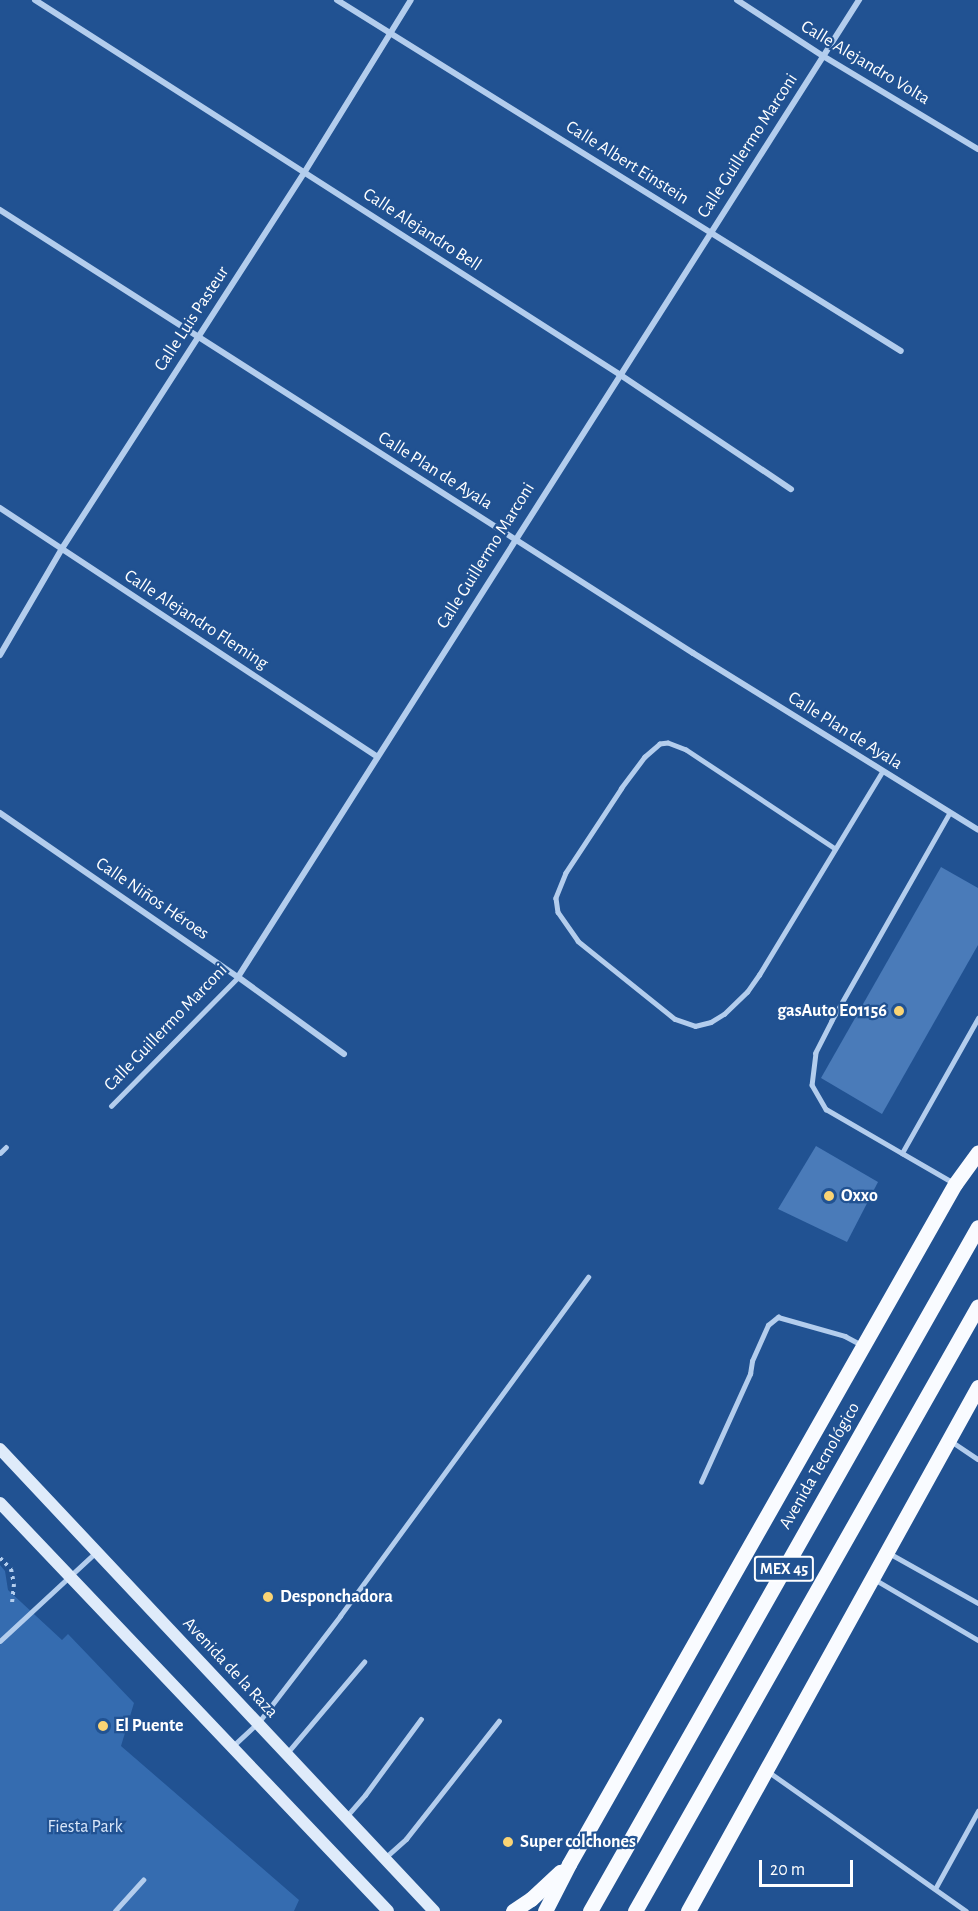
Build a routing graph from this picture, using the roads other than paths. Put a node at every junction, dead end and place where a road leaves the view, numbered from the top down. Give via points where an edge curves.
1 (35, 0) edge
2 (337, 0) edge
3 (411, 0) edge
4 (737, 0) edge
5 (859, 0) edge
6 (391, 34) junction
7 (823, 56) junction
8 (978, 148) edge
9 (304, 173) junction
10 (0, 210) edge
11 (711, 233) junction
12 (198, 339) junction
13 (901, 351) dead end
14 (620, 374) junction
15 (791, 489) dead end
16 (0, 508) edge
17 (514, 540) junction
18 (61, 550) junction
19 (0, 655) edge
20 (376, 756) junction
21 (882, 772) junction
22 (0, 813) edge
23 (950, 813) junction
24 (978, 830) edge
25 (835, 849) junction
26 (238, 977) junction
27 (978, 1018) edge
28 (344, 1054) dead end
29 (111, 1106) dead end
30 (6, 1147) dead end
31 (978, 1152) edge
32 (0, 1153) edge
33 (902, 1153) junction
34 (955, 1184) junction
35 (978, 1227) edge
36 (588, 1277) dead end
37 (978, 1306) edge
38 (864, 1345) junction
39 (978, 1387) edge
40 (949, 1440) junction
41 (0, 1449) edge
42 (978, 1459) edge
43 (701, 1482) dead end
44 (0, 1503) edge
45 (96, 1552) junction
46 (886, 1552) junction
47 (70, 1576) junction
48 (872, 1578) junction
49 (978, 1603) edge
50 (978, 1640) edge
51 (0, 1641) edge
52 (363, 1662) dead end
53 (421, 1719) dead end
54 (499, 1721) dead end
55 (258, 1723) junction
56 (233, 1746) junction
57 (287, 1753) junction
58 (767, 1771) junction
59 (978, 1811) edge
60 (346, 1817) junction
61 (385, 1859) junction
62 (569, 1864) junction
63 (143, 1880) dead end
64 (935, 1888) junction
65 (115, 1911) edge
66 (388, 1911) edge
67 (434, 1911) edge
68 (513, 1911) edge
69 (545, 1911) edge
70 (590, 1911) edge
71 (635, 1911) edge
72 (688, 1911) edge
73 (966, 1911) edge

1 - 9 street, Calle Alejandro Bell
2 - 6 street, Calle Albert Einstein
3 - 6 street, Calle Luis Pasteur
4 - 7 street, Calle Alejandro Volta
5 - 7 street, Calle Guillermo Marconi
6 - 9 street, Calle Luis Pasteur
6 - 11 street, Calle Albert Einstein
7 - 8 street, Calle Alejandro Volta
7 - 11 street, Calle Guillermo Marconi
9 - 12 street, Calle Luis Pasteur
9 - 14 street, Calle Alejandro Bell
10 - 12 street, Calle Plan de Ayala
11 - 13 street, Calle Albert Einstein
11 - 14 street, Calle Guillermo Marconi
12 - 17 street, Calle Plan de Ayala
12 - 18 street, Calle Luis Pasteur
14 - 15 street, Calle Alejandro Bell
14 - 17 street, Calle Guillermo Marconi
16 - 18 street, Calle Alejandro Fleming
17 - 20 street, Calle Guillermo Marconi
17 - 21 street, Calle Plan de Ayala
18 - 19 street, Calle Luis Pasteur
18 - 20 street, Calle Alejandro Fleming
20 - 26 street, Calle Guillermo Marconi
21 - 23 street, Calle Plan de Ayala
21 - 25 lane
22 - 26 street, Calle Niños Héroes
23 - 24 street, Calle Plan de Ayala
23 - 33 lane via 832,1021 812,1068 812,1085 826,1109
25 - 25 lane via 747,992 724,1014 695,1026 675,1019 578,941 558,912 556,898 566,873 622,788 660,744 686,750
26 - 28 street, Calle Niños Héroes
26 - 29 lane, Calle Guillermo Marconi
27 - 33 lane
30 - 32 lane
31 - 34 main road
33 - 34 lane
34 - 38 main road
35 - 70 main road, Avenida Tecnológico / MEX 45
36 - 55 lane
37 - 71 main road, MEX 45
38 - 43 lane via 777,1317 768,1325
38 - 62 main road
39 - 40 main road
40 - 42 lane
40 - 46 main road
41 - 45 main road, Avenida de la Raza
44 - 47 main road
45 - 47 lane
45 - 55 main road, Avenida de la Raza
46 - 48 main road
46 - 49 lane
47 - 51 lane
47 - 56 main road
48 - 50 lane
48 - 58 main road
52 - 57 lane
53 - 60 lane
54 - 61 lane via 406,1839
55 - 56 lane
55 - 57 main road, Avenida de la Raza
56 - 66 main road
57 - 60 main road, Avenida de la Raza
58 - 64 lane
58 - 72 main road
59 - 64 lane
60 - 61 main road, Avenida de la Raza
61 - 67 main road, Avenida de la Raza
62 - 68 main road
62 - 69 main road
63 - 65 lane
64 - 73 lane

